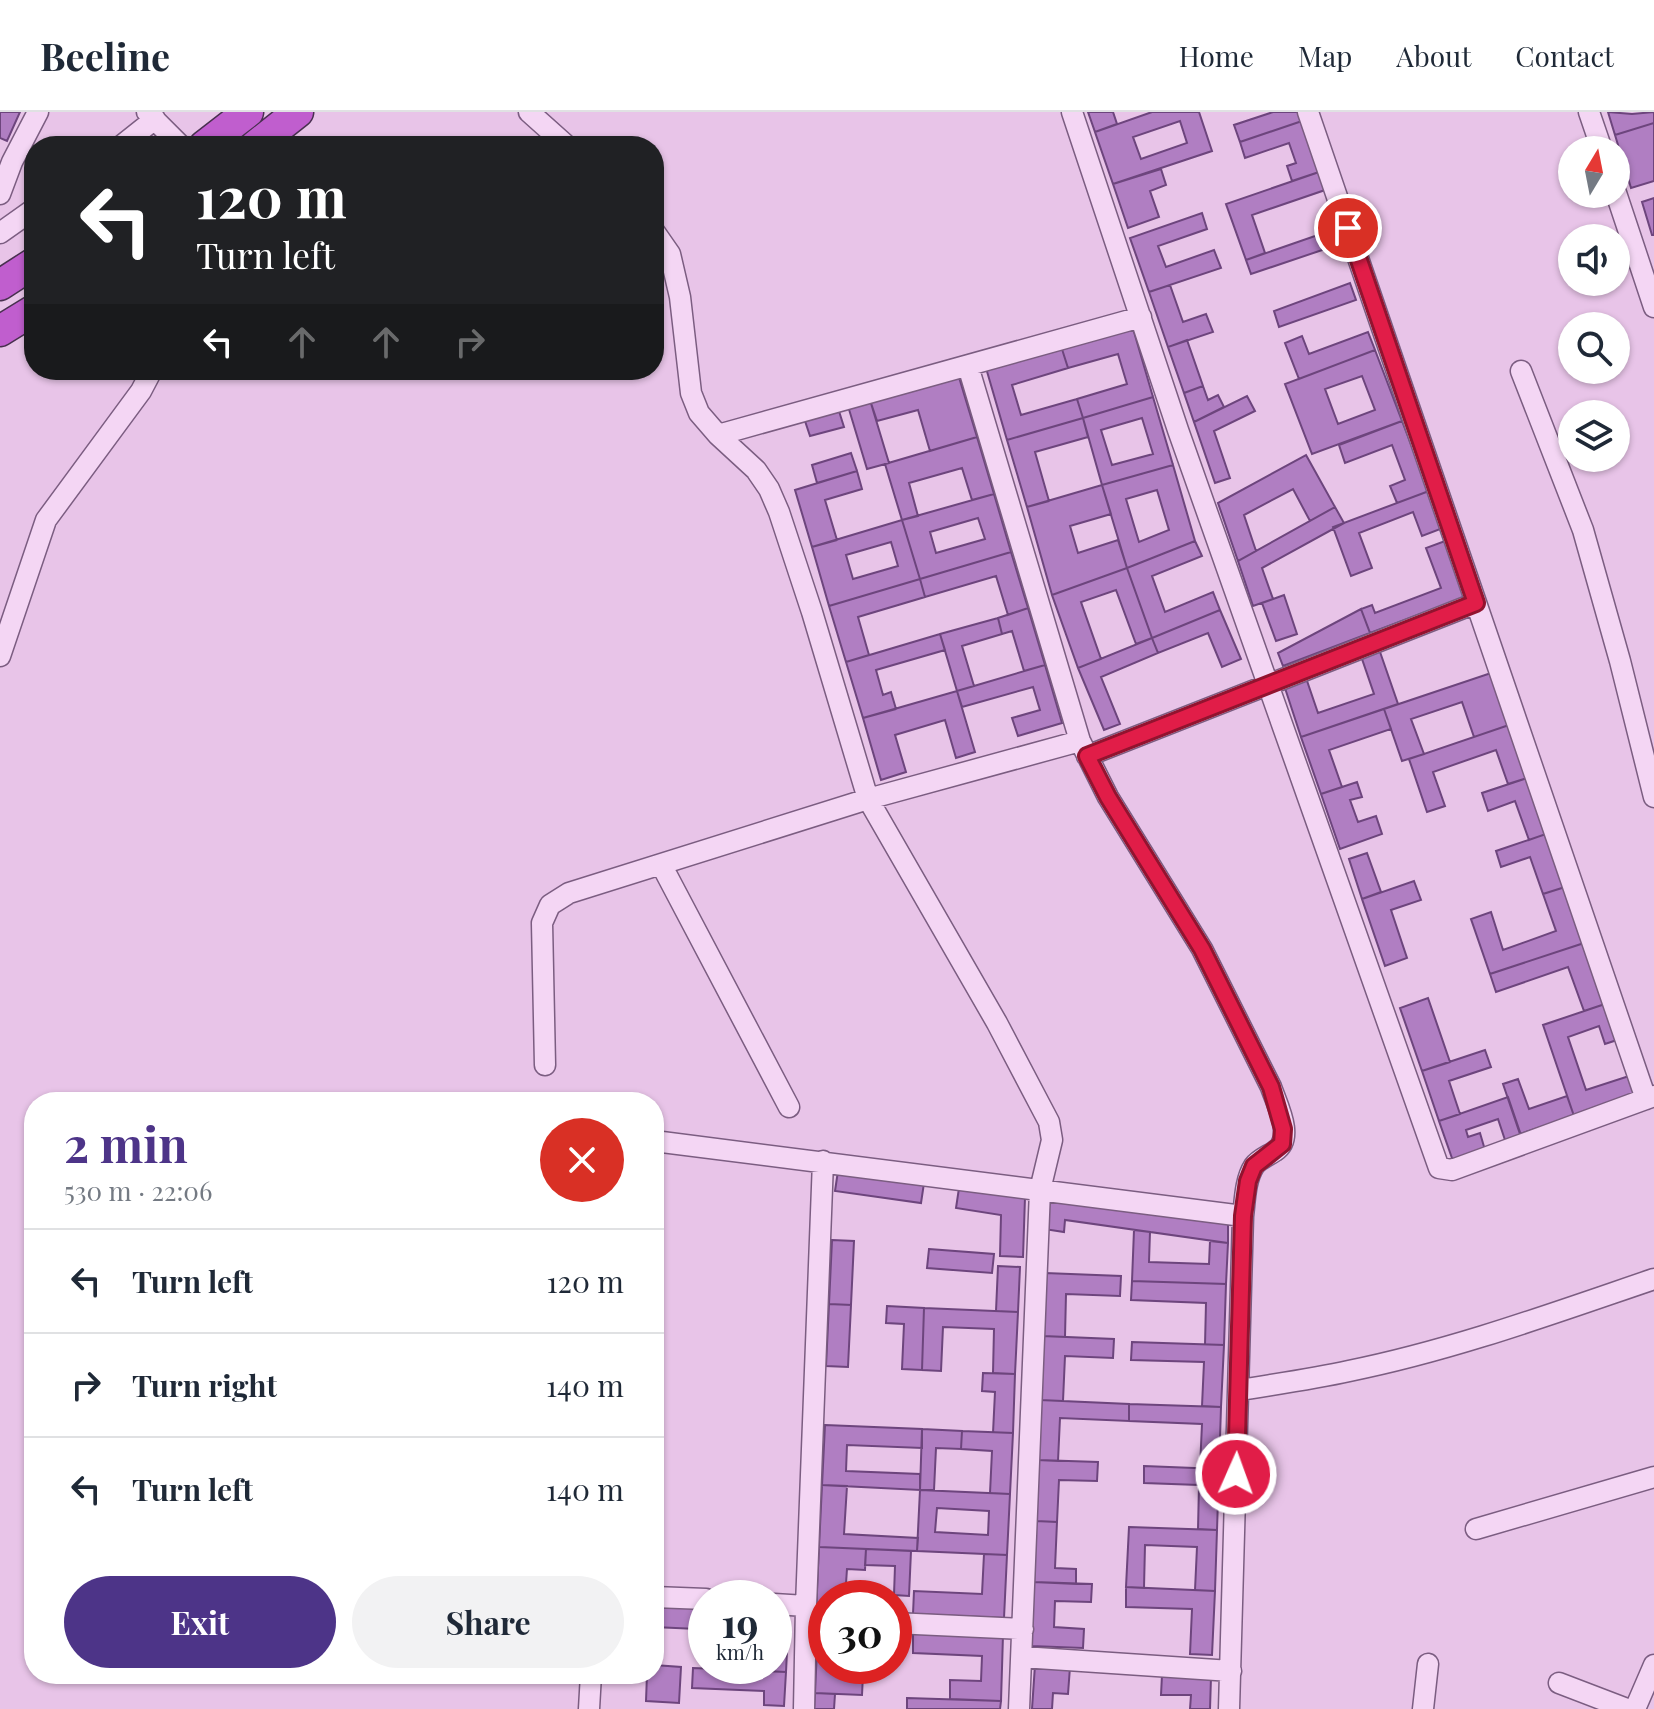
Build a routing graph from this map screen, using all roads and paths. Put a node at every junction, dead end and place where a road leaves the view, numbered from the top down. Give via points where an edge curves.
1 (38, 112) edge
2 (248, 112) edge
3 (298, 112) edge
4 (529, 112) edge
5 (1072, 112) edge
6 (1308, 112) edge
7 (1589, 112) edge
8 (151, 116) edge
9 (26, 136) edge
10 (131, 136) edge
11 (171, 136) edge
12 (217, 136) edge
13 (268, 136) edge
14 (556, 136) edge
15 (1597, 136) edge
16 (24, 139) edge
17 (0, 194) edge
18 (1621, 208) edge
19 (24, 216) edge
20 (0, 233) edge
21 (664, 245) edge
22 (24, 269) edge
23 (0, 285) edge
24 (1654, 307) edge
25 (24, 316) edge
26 (1141, 317) junction
27 (0, 331) edge
28 (968, 366) junction
29 (1521, 371) dead end
30 (147, 380) edge
31 (718, 435) junction
32 (1476, 603) junction
33 (0, 656) edge
34 (1268, 684) junction
35 (1083, 748) junction
36 (1654, 797) edge
37 (868, 799) junction
38 (662, 866) junction
39 (545, 1065) dead end
40 (1650, 1098) edge
41 (789, 1107) dead end
42 (664, 1142) edge
43 (823, 1161) junction
44 (1040, 1190) junction
45 (1243, 1216) junction
46 (1654, 1279) edge
47 (1240, 1390) junction
48 (1654, 1477) edge
49 (1476, 1529) dead end
50 (814, 1580) edge
51 (664, 1597) edge
52 (688, 1598) edge
53 (912, 1624) edge
54 (1023, 1629) junction
55 (1022, 1657) junction
56 (1428, 1664) dead end
57 (1654, 1665) edge
58 (808, 1667) edge
59 (1231, 1671) junction
60 (1559, 1683) dead end
61 (590, 1684) edge
62 (589, 1709) edge
63 (804, 1709) edge
64 (1019, 1709) edge
65 (1229, 1709) edge
66 (1423, 1709) edge
67 (1627, 1709) edge
68 (1635, 1709) edge

1 - 9 street
2 - 12 highway
3 - 13 highway
4 - 14 street
5 - 26 street
6 - 32 street
7 - 15 street
8 - 10 street
8 - 11 street
16 - 17 street
18 - 24 street
19 - 20 street
21 - 31 street via 680,297 691,393 699,413
22 - 23 highway
25 - 27 highway
26 - 28 street
26 - 34 street
28 - 31 street
28 - 35 street
29 - 36 street via 1583,530
30 - 33 street via 46,520
31 - 37 street via 756,470 779,512
32 - 34 street
32 - 40 street
34 - 35 street
34 - 40 street via 1439,1168 1452,1170
35 - 37 street
35 - 45 street via 1115,810 1202,949 1279,1110 1282,1144 1254,1166
37 - 38 street
37 - 44 street via 1045,1113 1052,1140
38 - 39 street via 569,893 550,905 542,923
38 - 41 street
42 - 43 street
43 - 44 street
43 - 50 street
44 - 45 street
44 - 54 street
45 - 47 street
46 - 47 street via 1428,1351
47 - 59 street
48 - 49 street
51 - 52 street
53 - 54 street
54 - 55 street
55 - 59 street
55 - 64 street
56 - 66 street
57 - 68 street
58 - 63 street
59 - 65 street
60 - 67 street
61 - 62 street

